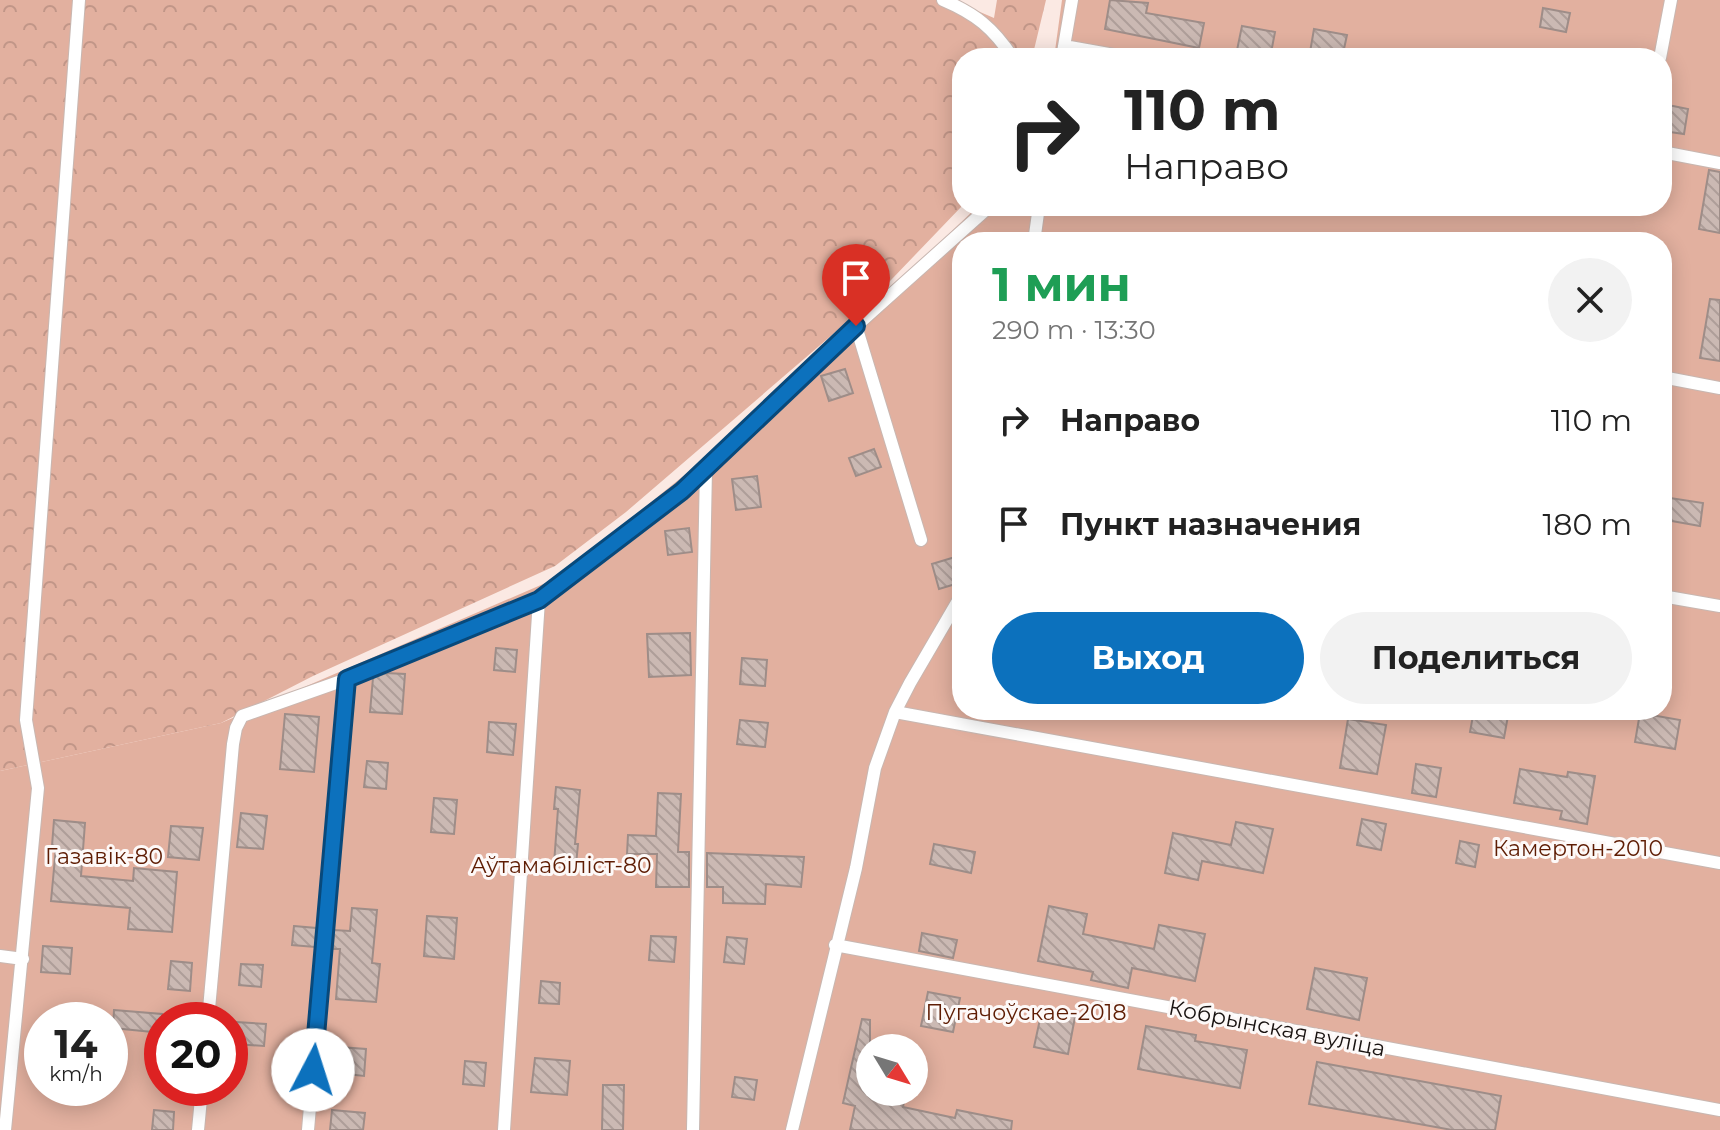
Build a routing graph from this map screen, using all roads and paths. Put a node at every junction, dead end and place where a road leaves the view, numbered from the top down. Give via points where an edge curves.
1 (79, 0) edge
2 (943, 0) edge
3 (1072, 0) edge
4 (1671, 0) edge
5 (1006, 48) edge
6 (1064, 48) edge
7 (1662, 48) edge
8 (1672, 154) edge
9 (1720, 163) edge
10 (979, 216) edge
11 (961, 232) edge
12 (952, 240) edge
13 (856, 326) junction
14 (1672, 379) edge
15 (1720, 388) edge
16 (706, 469) junction
17 (921, 540) dead end
18 (1672, 598) edge
19 (539, 600) junction
20 (1720, 606) edge
21 (952, 612) edge
22 (347, 679) junction
23 (895, 712) junction
24 (1720, 863) edge
25 (835, 945) junction
26 (0, 956) edge
27 (23, 959) junction
28 (210, 1002) edge
29 (5, 1067) edge
30 (200, 1106) edge
31 (1720, 1110) edge
32 (5, 1130) edge
33 (198, 1130) edge
34 (308, 1130) edge
35 (504, 1130) edge
36 (693, 1130) edge
37 (792, 1130) edge

1 - 27 lane via 26,720 38,780
2 - 5 lane via 967,10
3 - 6 lane
4 - 7 lane
8 - 9 lane
10 - 11 lane
12 - 13 lane
13 - 16 lane
13 - 17 lane
14 - 15 lane
16 - 19 lane
16 - 36 lane
18 - 20 lane
19 - 22 lane
19 - 35 lane
21 - 23 lane
22 - 28 lane via 242,716 236,728
22 - 34 lane
23 - 24 lane
23 - 25 lane via 875,768
25 - 31 lane, Кобрынская вуліца
25 - 37 lane
26 - 27 lane
27 - 29 lane
29 - 32 lane
30 - 33 lane

